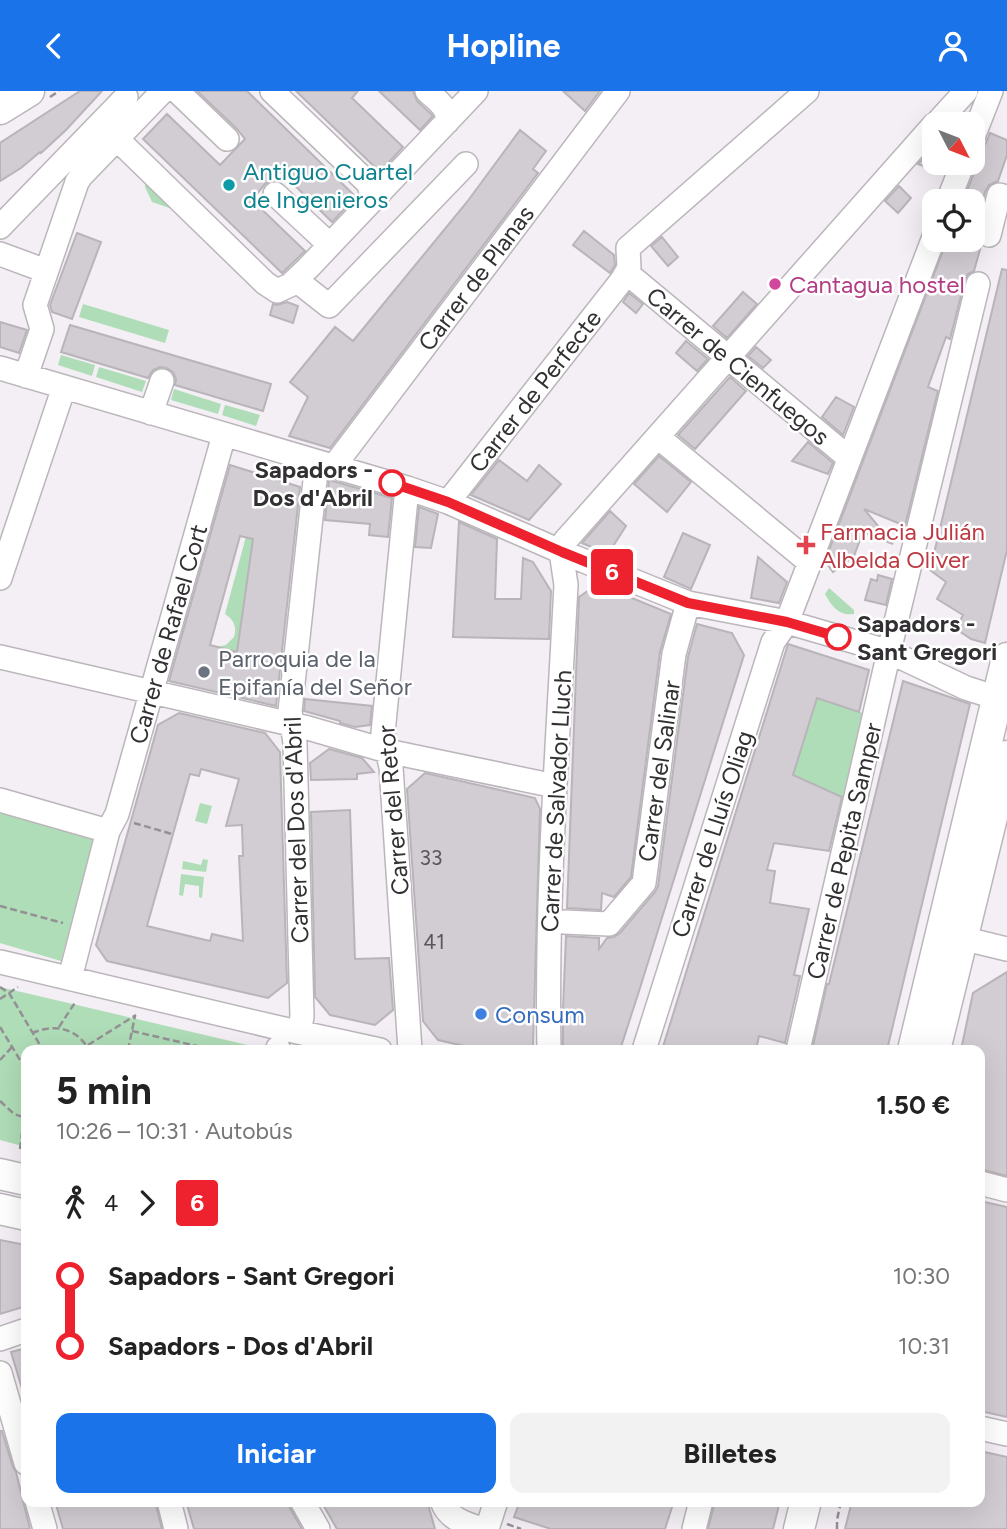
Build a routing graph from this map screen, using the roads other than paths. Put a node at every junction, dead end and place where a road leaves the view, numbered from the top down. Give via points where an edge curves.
1 (29, 91) edge
2 (163, 91) edge
3 (177, 91) edge
4 (272, 91) edge
5 (427, 91) edge
6 (476, 91) edge
7 (618, 91) edge
8 (807, 91) edge
9 (991, 91) edge
10 (961, 96) edge
11 (126, 97) dead end
12 (1, 106) edge
13 (947, 112) edge
14 (980, 112) edge
15 (983, 112) edge
16 (447, 122) junction
17 (117, 139) junction
18 (226, 139) dead end
19 (922, 140) edge
20 (466, 164) dead end
21 (275, 194) dead end
22 (1007, 197) edge
23 (369, 203) junction
24 (0, 227) edge
25 (989, 235) dead end
26 (330, 245) junction
27 (928, 252) edge
28 (0, 254) edge
29 (46, 271) junction
30 (625, 277) junction
31 (296, 280) junction
32 (978, 284) dead end
33 (727, 357) junction
34 (0, 368) edge
35 (26, 376) junction
36 (162, 381) dead end
37 (64, 387) junction
38 (151, 413) junction
39 (224, 435) junction
40 (658, 437) junction
41 (849, 458) junction
42 (326, 464) junction
43 (407, 488) junction
44 (448, 502) junction
45 (562, 552) junction
46 (810, 562) junction
47 (0, 578) edge
48 (688, 603) junction
49 (787, 622) junction
50 (890, 652) junction
51 (0, 657) edge
52 (1007, 658) edge
53 (152, 692) junction
54 (1002, 699) edge
55 (293, 725) junction
56 (387, 751) junction
57 (1007, 756) edge
58 (555, 786) junction
59 (0, 800) edge
60 (118, 826) junction
61 (564, 922) dead end
62 (951, 936) junction
63 (1007, 949) edge
64 (0, 962) edge
65 (70, 978) junction
66 (299, 1032) junction
67 (358, 1045) edge
68 (410, 1045) edge
69 (548, 1045) edge
70 (646, 1045) edge
71 (799, 1045) edge
72 (915, 1045) edge
73 (936, 1045) edge
74 (0, 1174) edge
75 (21, 1179) edge
76 (985, 1184) edge
77 (1007, 1190) edge
78 (0, 1209) edge
79 (21, 1214) edge
80 (21, 1332) edge
81 (0, 1339) edge
82 (0, 1373) edge
83 (985, 1429) edge
84 (1007, 1434) edge
85 (21, 1446) edge
86 (39, 1507) edge
87 (170, 1507) edge
88 (305, 1507) edge
89 (700, 1507) edge
90 (804, 1507) edge
91 (826, 1507) edge
92 (446, 1513) edge
93 (492, 1520) edge
94 (46, 1529) edge
95 (176, 1529) edge
96 (318, 1529) edge
97 (694, 1529) edge
98 (799, 1529) edge
99 (820, 1529) edge

1 - 12 main road
2 - 17 street
3 - 18 street
4 - 23 street via 369,184
5 - 16 street via 445,109
6 - 16 street
7 - 42 street, Carrer de Planas
8 - 30 street via 632,243
9 - 15 street
10 - 13 street
10 - 14 street
11 - 24 street
16 - 23 street
17 - 29 street via 77,182
17 - 31 street via 265,283 277,291
19 - 33 street
20 - 31 street via 329,306
21 - 26 street
22 - 25 street via 999,195
23 - 26 street
26 - 31 street
27 - 41 street, Carrer de Lluís Oliag
28 - 29 street
29 - 35 street via 35,305 42,330
30 - 33 street, Carrer de Cienfuegos
30 - 44 street, Carrer de Perfecte
32 - 50 street, Carrer de Pepita Samper
33 - 40 street
33 - 41 street, Carrer de Cienfuegos
34 - 35 street
35 - 37 street
36 - 38 street
37 - 38 street
37 - 47 street
38 - 39 street
39 - 42 street
39 - 53 street, Carrer de Rafael Cort
40 - 45 street via 570,535
40 - 46 street
41 - 46 street, Carrer de Lluís Oliag
42 - 43 street
42 - 55 street, Carrer del Dos d'Abril via 290,711
43 - 44 street
43 - 56 street, Carrer del Retor via 383,733
44 - 45 street
45 - 48 street
45 - 58 street, Carrer de Salvador Lluch via 566,585
46 - 49 street, Carrer de Lluís Oliag
48 - 49 street
48 - 61 street, Carrer del Salinar via 674,654 644,883 609,924
49 - 50 street
49 - 70 street, Carrer de Lluís Oliag via 772,644
50 - 54 street via 966,688
50 - 71 street, Carrer de Pepita Samper
51 - 53 street
52 - 54 main road
53 - 55 street
53 - 60 street, Carrer de Rafael Cort via 117,814
54 - 62 main road
55 - 56 street
55 - 66 street, Carrer del Dos d'Abril
56 - 58 street
56 - 68 street, Carrer del Retor
57 - 62 main road
58 - 69 street, Carrer de Salvador Lluch
59 - 60 street
60 - 65 street, Carrer de Rafael Cort
62 - 63 street
62 - 72 main road
62 - 73 main road
64 - 65 street
65 - 66 street
66 - 67 street
74 - 75 main road
76 - 77 street
78 - 79 main road
80 - 81 street
82 - 85 street
83 - 84 street
86 - 94 street
87 - 95 street
88 - 96 street
89 - 97 street
90 - 98 main road
91 - 99 main road
92 - 93 street via 464,1524

